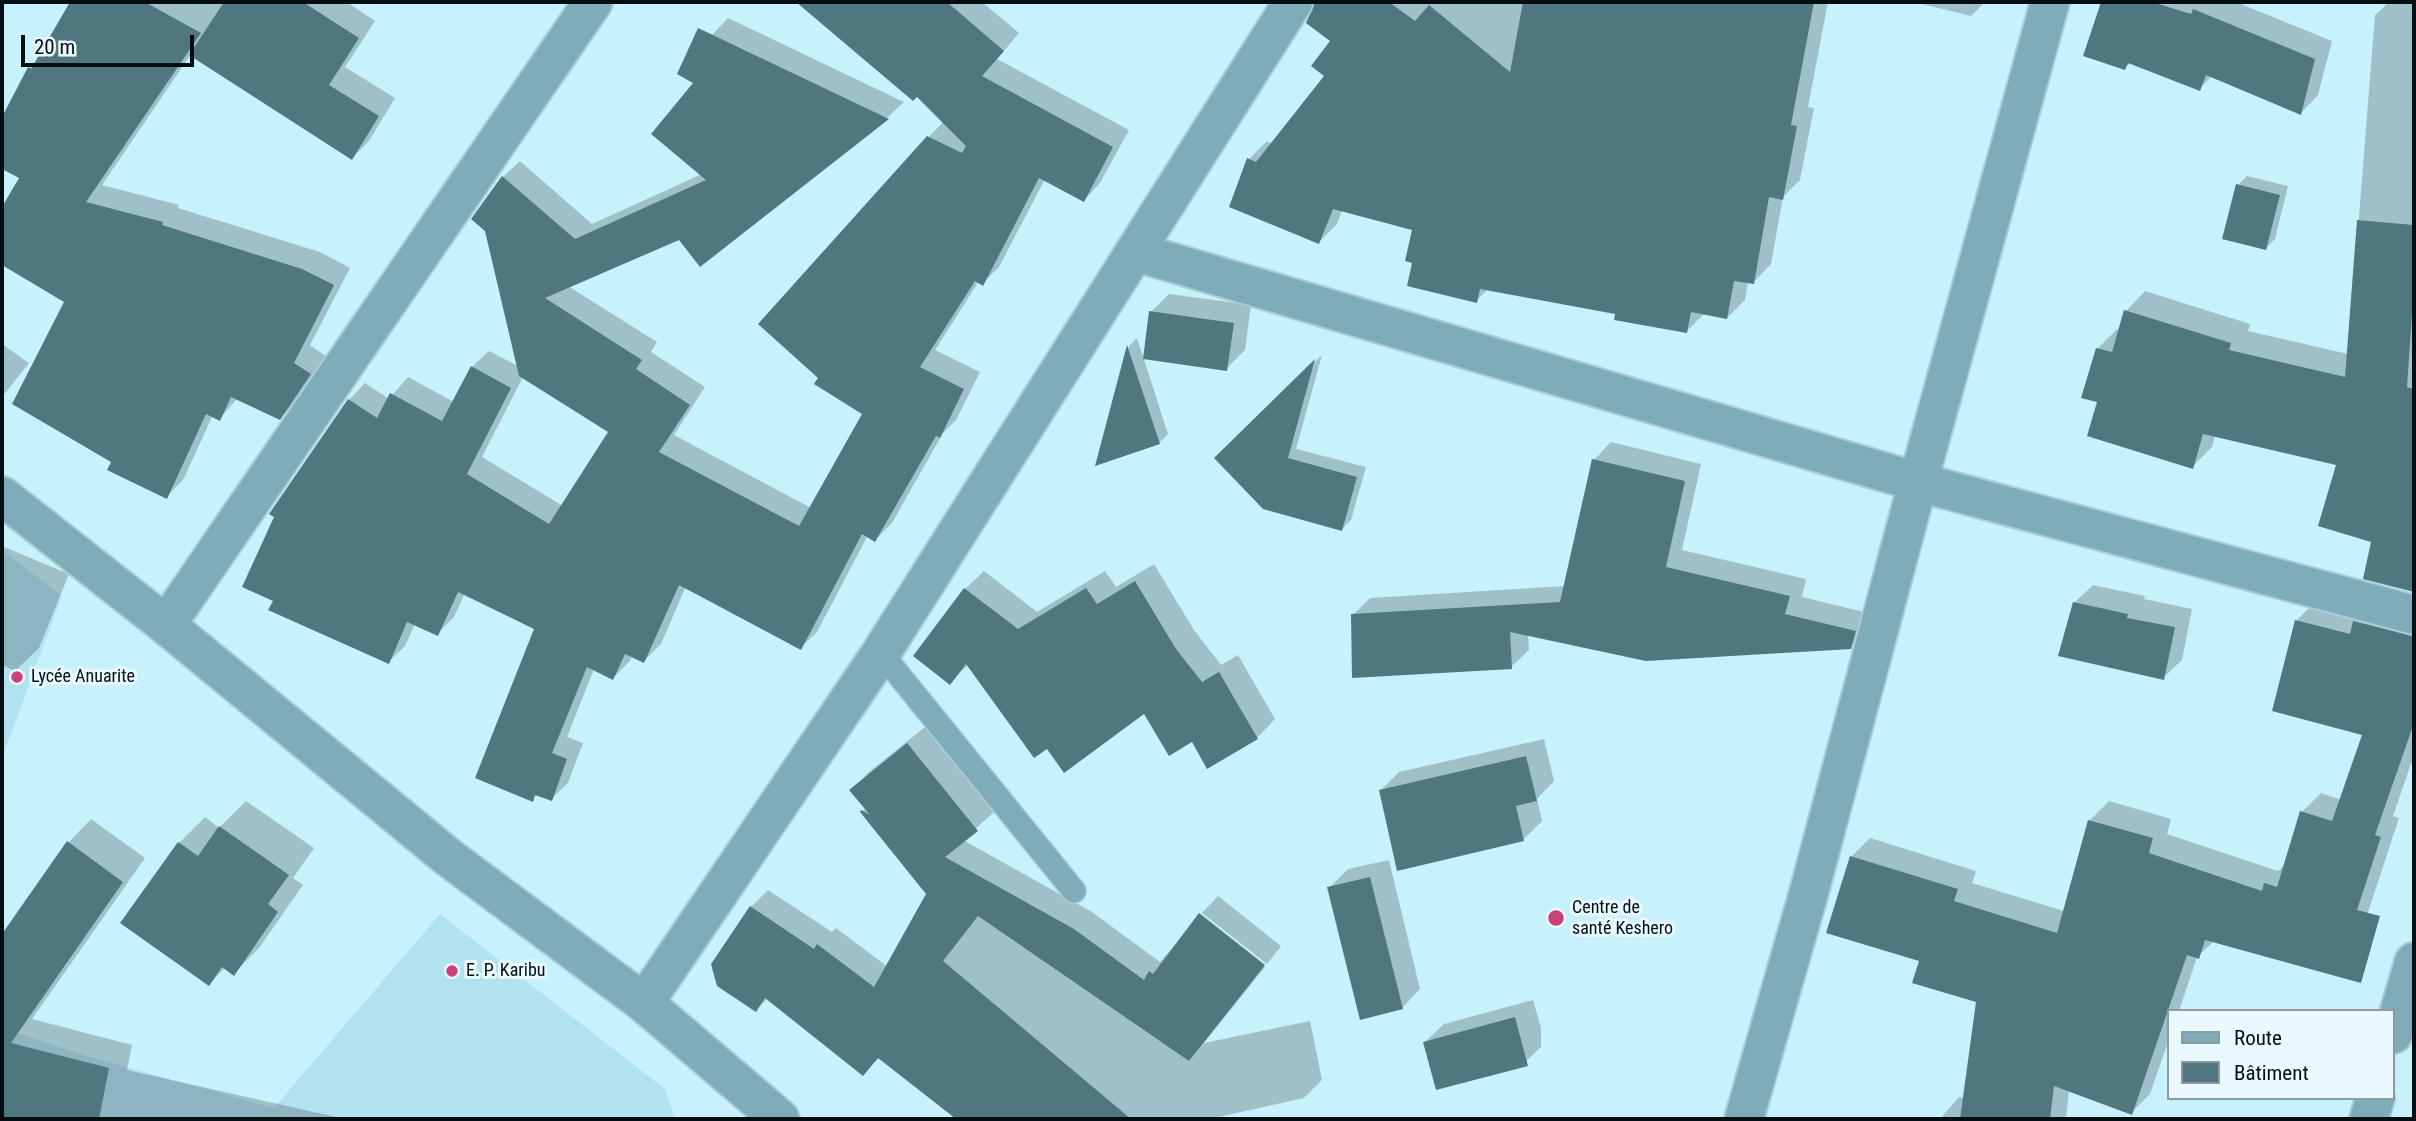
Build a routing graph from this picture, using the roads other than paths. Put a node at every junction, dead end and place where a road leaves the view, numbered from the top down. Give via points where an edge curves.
1 (593, 2) edge
2 (1293, 2) edge
3 (2050, 2) edge
4 (1136, 252) junction
5 (1918, 482) junction
6 (2, 496) edge
7 (2414, 615) edge
8 (166, 625) junction
9 (881, 653) junction
10 (1074, 891) dead end
11 (2414, 962) edge
12 (644, 1003) junction
13 (2395, 1027) edge
14 (2374, 1100) edge
15 (756, 1112) edge
16 (1744, 1119) edge
17 (2369, 1119) edge

1 - 8 street
2 - 4 street
3 - 5 street
4 - 5 street
4 - 9 street
5 - 7 street
5 - 16 street via 1810,892
6 - 8 street
8 - 12 street via 448,857
9 - 10 lane
9 - 12 street
11 - 13 street
12 - 15 street
14 - 17 street

